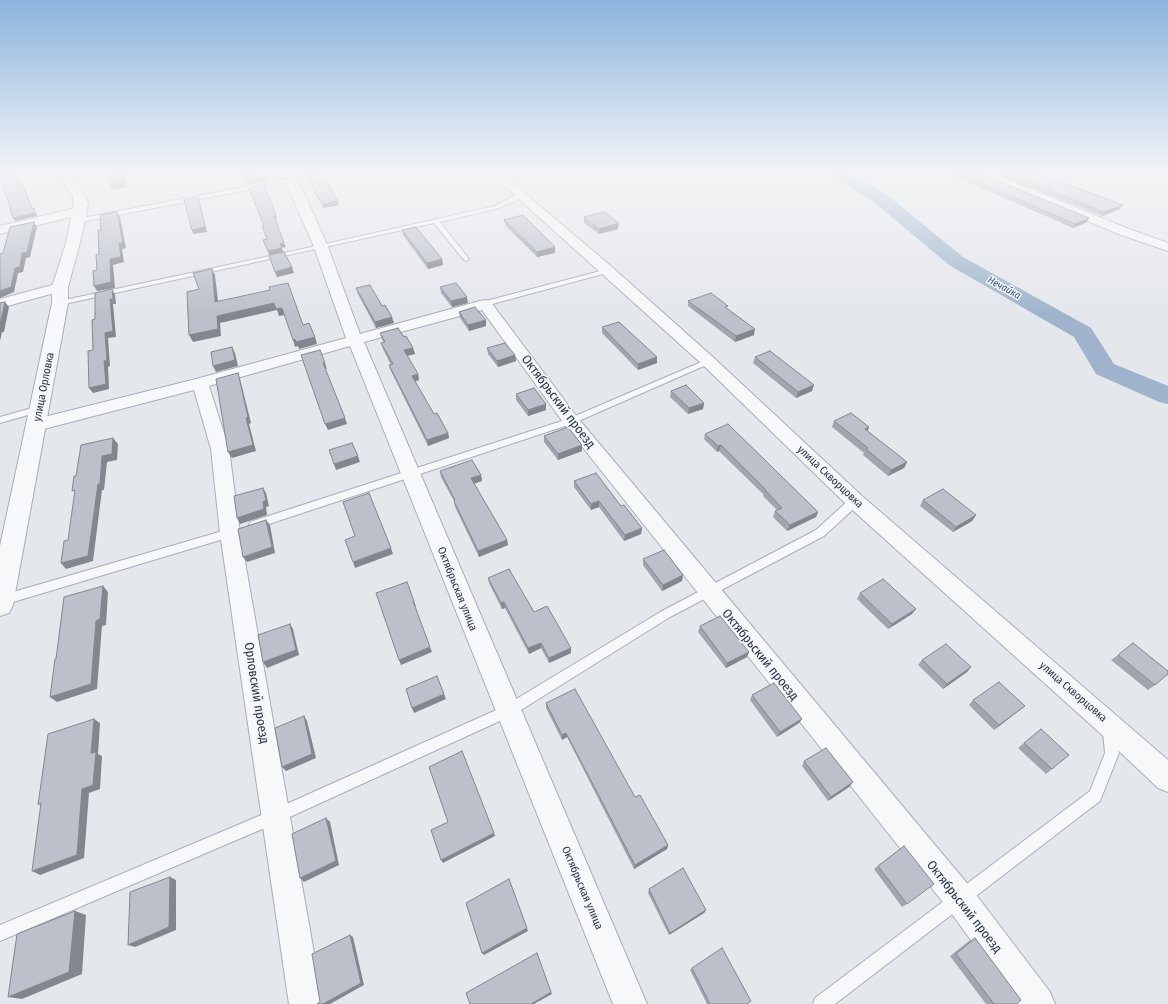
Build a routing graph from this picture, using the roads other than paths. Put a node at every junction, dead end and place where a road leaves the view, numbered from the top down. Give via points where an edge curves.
1 (57, 220) edge
2 (78, 220) edge
3 (309, 220) edge
4 (441, 220) edge
5 (549, 220) edge
6 (1096, 220) edge
7 (436, 221) junction
8 (0, 230) edge
9 (1168, 247) edge
10 (321, 248) junction
11 (466, 259) dead end
12 (608, 271) junction
13 (60, 295) junction
14 (0, 304) edge
15 (485, 304) junction
16 (355, 340) junction
17 (709, 362) junction
18 (200, 383) junction
19 (38, 417) junction
20 (0, 420) edge
21 (571, 421) junction
22 (410, 475) junction
23 (855, 500) junction
24 (230, 533) junction
25 (1, 592) edge
26 (709, 592) junction
27 (508, 711) junction
28 (1110, 725) junction
29 (1168, 778) edge
30 (276, 816) junction
31 (960, 899) junction
32 (0, 933) edge
33 (306, 1004) edge
34 (630, 1004) edge
35 (821, 1004) edge
36 (1038, 1004) edge

1 - 8 street
2 - 13 street, улица Орловка
3 - 10 street, Октябрьская улица
4 - 7 lane
5 - 12 street, улица Скворцовка
6 - 9 street
7 - 10 lane
7 - 11 lane
10 - 13 lane
10 - 16 street, Октябрьская улица
12 - 15 lane
12 - 17 street, улица Скворцовка
13 - 14 street
13 - 19 street, улица Орловка
15 - 16 street
15 - 21 street, Октябрьский проезд
16 - 18 street
16 - 22 street, Октябрьская улица
17 - 21 lane
17 - 23 street, улица Скворцовка
18 - 19 street
18 - 24 street, Орловский проезд via 220,449
19 - 20 lane
19 - 25 street, улица Орловка
21 - 22 lane
21 - 26 street, Октябрьский проезд
22 - 24 lane
22 - 27 street, Октябрьская улица
23 - 26 lane via 820,533
23 - 28 street, улица Скворцовка
24 - 25 lane
24 - 30 street, Орловский проезд
26 - 27 lane via 666,614
26 - 31 street, Октябрьский проезд
27 - 30 lane
27 - 34 street, Октябрьская улица
28 - 29 street, улица Скворцовка
28 - 31 lane via 1112,753 1095,796
30 - 32 lane
30 - 33 street, Орловский проезд
31 - 35 lane
31 - 36 street, Октябрьский проезд

